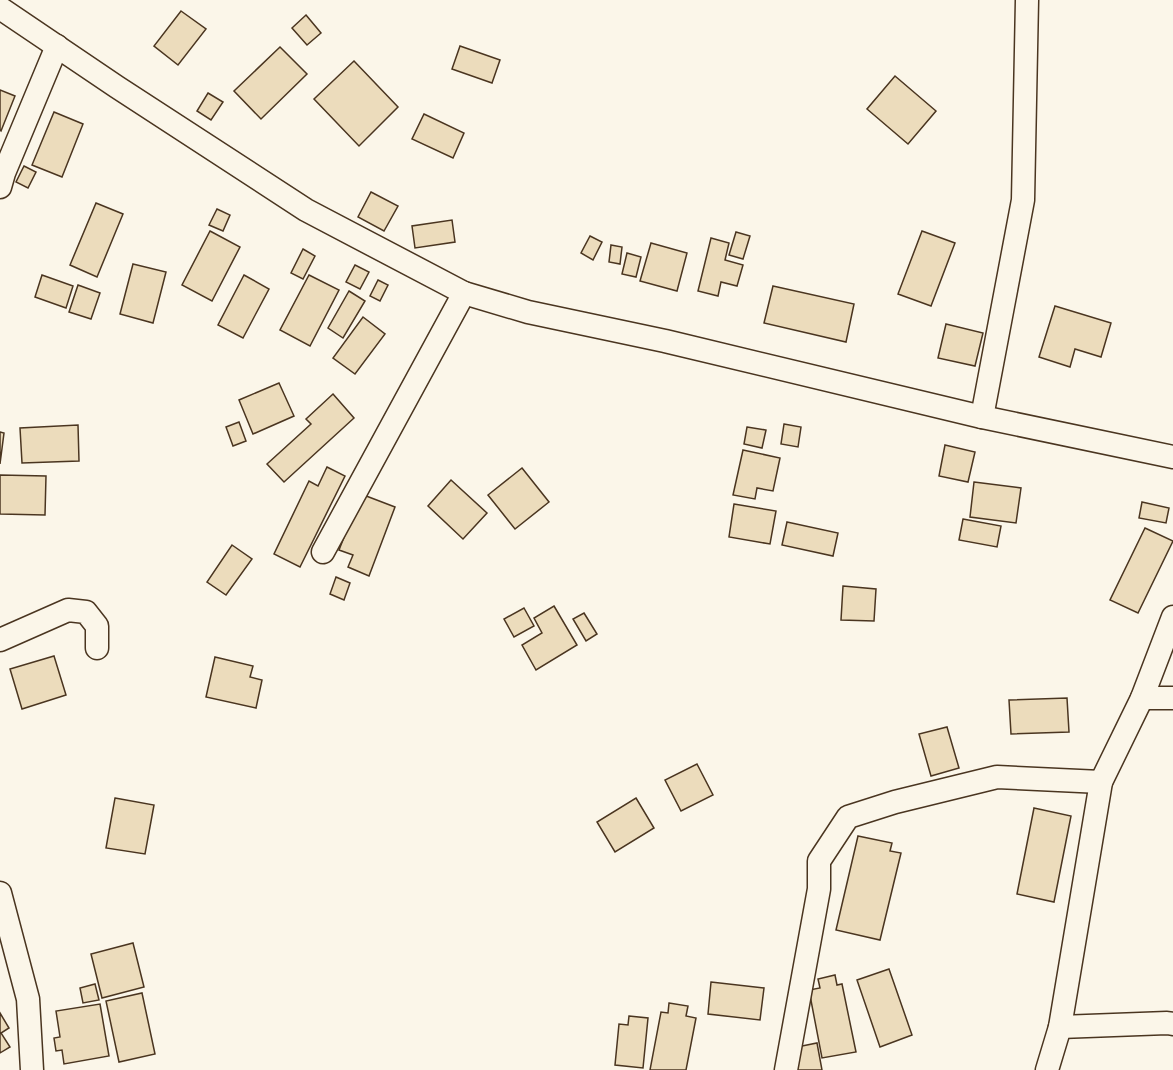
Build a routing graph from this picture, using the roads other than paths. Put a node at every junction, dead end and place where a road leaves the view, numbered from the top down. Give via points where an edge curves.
1 (1027, 0) edge
2 (0, 8) edge
3 (57, 46) junction
4 (0, 187) edge
5 (464, 293) junction
6 (982, 417) junction
7 (1173, 457) edge
8 (323, 552) dead end
9 (1173, 617) edge
10 (0, 640) edge
11 (97, 648) dead end
12 (1142, 698) junction
13 (1173, 698) edge
14 (1101, 782) junction
15 (0, 893) edge
16 (1173, 1024) edge
17 (1060, 1027) junction
18 (32, 1070) edge
19 (786, 1070) edge
20 (1047, 1070) edge

1 - 6 street via 1023,200
2 - 3 street
3 - 4 street
3 - 5 street via 306,210
5 - 6 street via 528,312
5 - 8 street
6 - 7 street
9 - 12 street
10 - 11 street via 68,610 86,612 97,626
12 - 13 street
12 - 14 street
14 - 17 street
14 - 19 street via 997,777 848,817 819,861 819,889
15 - 18 street via 28,999
16 - 17 street
17 - 20 street

